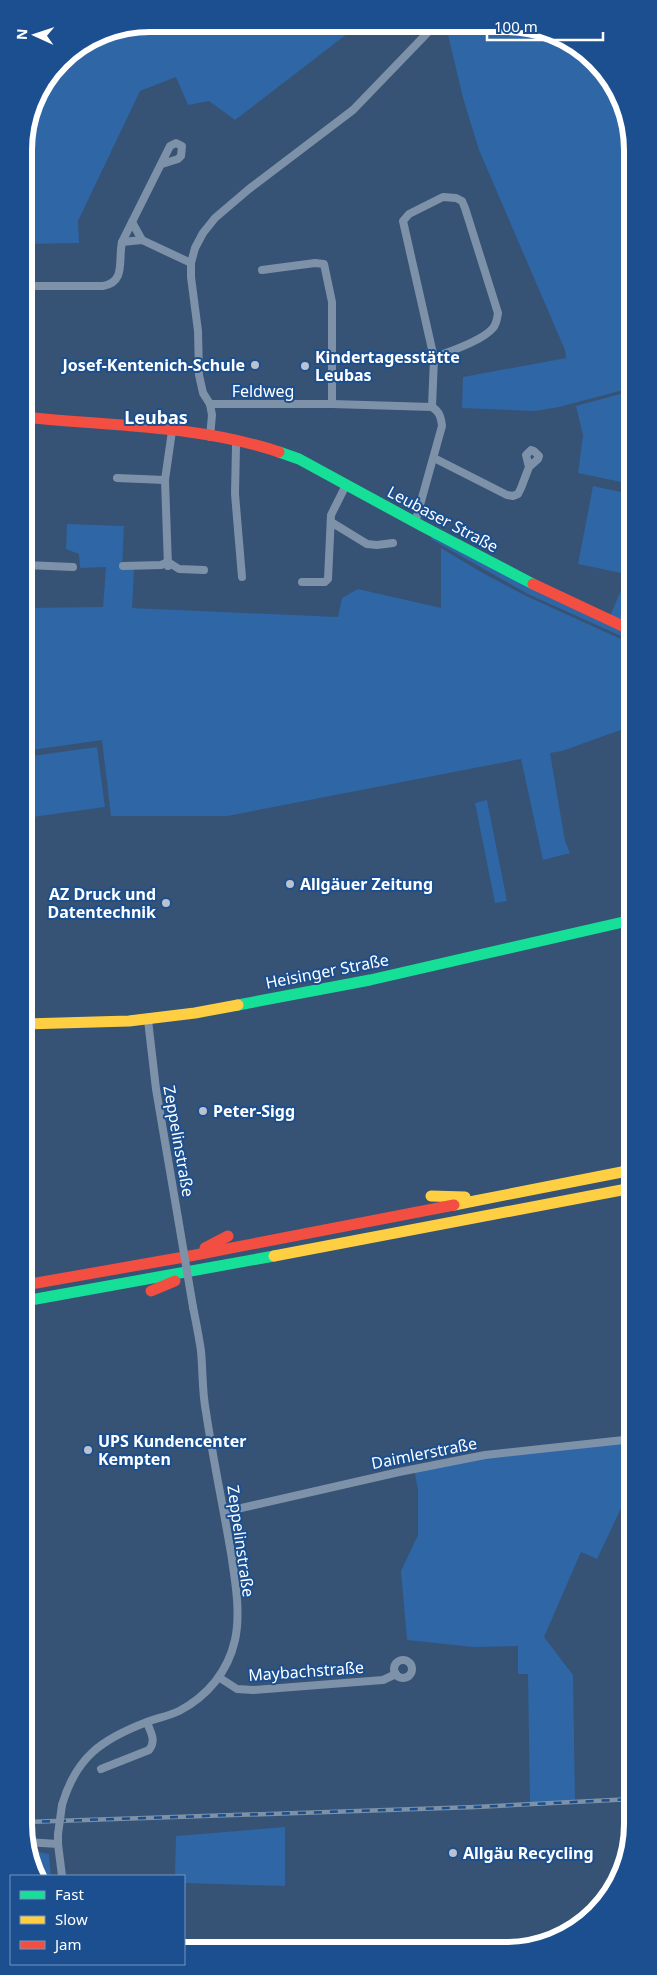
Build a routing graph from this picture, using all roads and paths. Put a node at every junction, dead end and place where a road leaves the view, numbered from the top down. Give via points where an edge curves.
1 (428, 32) edge
2 (162, 164) dead end
3 (132, 222) junction
4 (142, 240) junction
5 (122, 242) junction
6 (191, 263) junction
7 (262, 270) dead end
8 (33, 286) edge
9 (434, 358) junction
10 (210, 404) junction
11 (332, 404) junction
12 (432, 407) junction
13 (33, 418) edge
14 (172, 431) junction
15 (210, 436) junction
16 (237, 441) junction
17 (434, 458) junction
18 (529, 467) dead end
19 (117, 478) dead end
20 (165, 480) junction
21 (346, 485) junction
22 (331, 522) junction
23 (415, 522) junction
24 (393, 543) dead end
25 (168, 564) junction
26 (33, 565) edge
27 (124, 566) dead end
28 (73, 567) dead end
29 (204, 570) dead end
30 (242, 577) dead end
31 (302, 582) dead end
32 (624, 627) edge
33 (624, 922) edge
34 (148, 1020) junction
35 (32, 1024) edge
36 (624, 1171) edge
37 (624, 1189) edge
38 (431, 1196) dead end
39 (496, 1198) junction
40 (228, 1236) dead end
41 (190, 1256) junction
42 (234, 1264) junction
43 (32, 1283) edge
44 (151, 1291) dead end
45 (32, 1300) edge
46 (624, 1440) edge
47 (224, 1512) junction
48 (396, 1674) dead end
49 (220, 1678) junction
50 (147, 1722) junction
51 (102, 1769) dead end
52 (34, 1843) edge
53 (58, 1844) junction
54 (62, 1875) edge

1 - 6 street via 354,110 215,218 203,233
2 - 3 street
3 - 4 street
3 - 5 street
4 - 5 street
4 - 6 street
5 - 8 street via 117,280 112,284
6 - 10 street via 198,331 198,375
7 - 11 street via 324,264 332,302
9 - 9 street via 403,221 409,214 450,196 462,201 465,208 498,313 492,329 484,335
9 - 12 street
10 - 11 street, Feldweg
10 - 15 street
11 - 12 street, Feldweg
12 - 17 street via 441,417 442,426
13 - 14 main road, Leubaser Straße
14 - 15 main road, Leubaser Straße
14 - 20 street
15 - 16 main road, Leubaser Straße
16 - 21 main road, Leubaser Straße via 299,459
16 - 30 street via 235,494
17 - 18 street via 513,496 522,488
17 - 23 street
19 - 20 street
20 - 25 street
21 - 22 street
21 - 23 main road, Leubaser Straße
22 - 24 street via 367,544
22 - 31 street via 328,579 325,582
23 - 32 main road, Leubaser Straße via 577,606
25 - 27 street
25 - 29 street via 179,569
26 - 28 street
33 - 34 main road, Heisinger Straße via 370,980
34 - 35 main road, Heisinger Straße
34 - 47 street, Zeppelinstraße, bridge via 156,1089 201,1351 205,1411
36 - 39 main road
37 - 42 main road
38 - 39 main road
39 - 41 main road
40 - 41 main road
41 - 43 main road
42 - 44 main road
42 - 45 main road
46 - 47 street, Daimlerstraße via 486,1455
47 - 49 street, Zeppelinstraße via 237,1616 236,1639
48 - 49 street, Maybachstraße via 383,1680 253,1690 237,1689
49 - 50 street, Zeppelinstraße via 201,1697 178,1712
50 - 51 street via 153,1738 149,1750
50 - 53 street, Zeppelinstraße, bridge via 114,1736 92,1752 77,1769 62,1805
52 - 53 street
53 - 54 street, Zeppelinstraße

